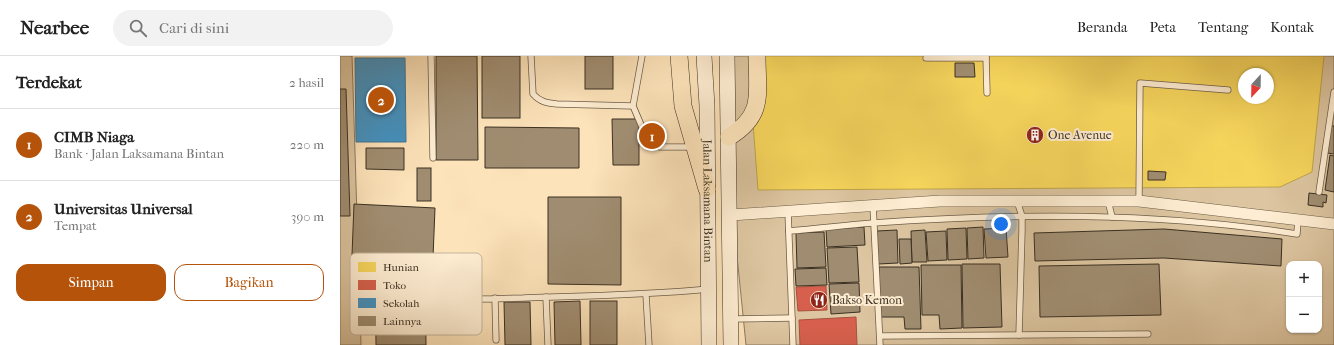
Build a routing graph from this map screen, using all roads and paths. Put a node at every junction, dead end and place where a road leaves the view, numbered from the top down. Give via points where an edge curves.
1 (431, 56) edge
2 (531, 56) edge
3 (642, 56) edge
4 (679, 56) edge
5 (704, 56) edge
6 (727, 56) edge
7 (757, 56) edge
8 (986, 57) edge
9 (926, 58) dead end
10 (1228, 90) dead end
11 (1334, 92) edge
12 (987, 93) dead end
13 (633, 106) junction
14 (1333, 106) edge
15 (1332, 121) edge
16 (729, 137) junction
17 (695, 147) junction
18 (433, 158) dead end
19 (707, 189) junction
20 (1319, 192) dead end
21 (1017, 201) junction
22 (1108, 201) junction
23 (1139, 201) junction
24 (873, 205) junction
25 (788, 211) junction
26 (731, 216) junction
27 (1022, 216) junction
28 (1112, 217) junction
29 (1298, 219) junction
30 (874, 223) junction
31 (1334, 224) edge
32 (789, 231) junction
33 (709, 289) junction
34 (646, 295) junction
35 (546, 297) junction
36 (482, 298) edge
37 (495, 298) junction
38 (792, 318) junction
39 (731, 319) junction
40 (1148, 334) dead end
41 (1019, 335) junction
42 (880, 336) junction
43 (496, 340) dead end
44 (548, 345) edge
45 (649, 345) edge
46 (709, 345) edge
47 (731, 345) edge
48 (792, 345) edge
49 (880, 345) edge

1 - 18 lane
2 - 13 lane via 533,94 537,99 557,104
3 - 13 lane
4 - 17 main road via 683,106
5 - 19 main road, Jalan Laksamana Bintan
6 - 16 main road, Jalan Laksamana Bintan
7 - 16 main road via 755,111 744,128
8 - 9 lane
8 - 12 lane
10 - 23 lane via 1140,83
11 - 14 lane
13 - 17 lane via 650,142 660,147
14 - 15 lane
15 - 20 lane
16 - 26 main road, Jalan Laksamana Bintan
17 - 19 main road
19 - 33 main road, Jalan Laksamana Bintan
21 - 22 street
21 - 24 street via 940,201
21 - 27 lane
22 - 23 street
22 - 28 lane
23 - 29 street
24 - 25 street
24 - 30 lane
25 - 26 street
25 - 32 lane
26 - 39 main road, Jalan Laksamana Bintan
27 - 28 lane
27 - 30 lane
27 - 41 lane
28 - 29 lane via 1194,221 1297,234
29 - 31 street
30 - 32 lane
30 - 42 lane
32 - 38 lane
33 - 34 lane
33 - 46 main road, Jalan Laksamana Bintan
34 - 35 lane
34 - 45 lane
35 - 37 lane
35 - 44 lane
36 - 37 lane
37 - 43 lane
38 - 39 lane
38 - 48 lane
39 - 47 main road, Jalan Laksamana Bintan
40 - 41 lane
41 - 42 lane
42 - 49 lane

